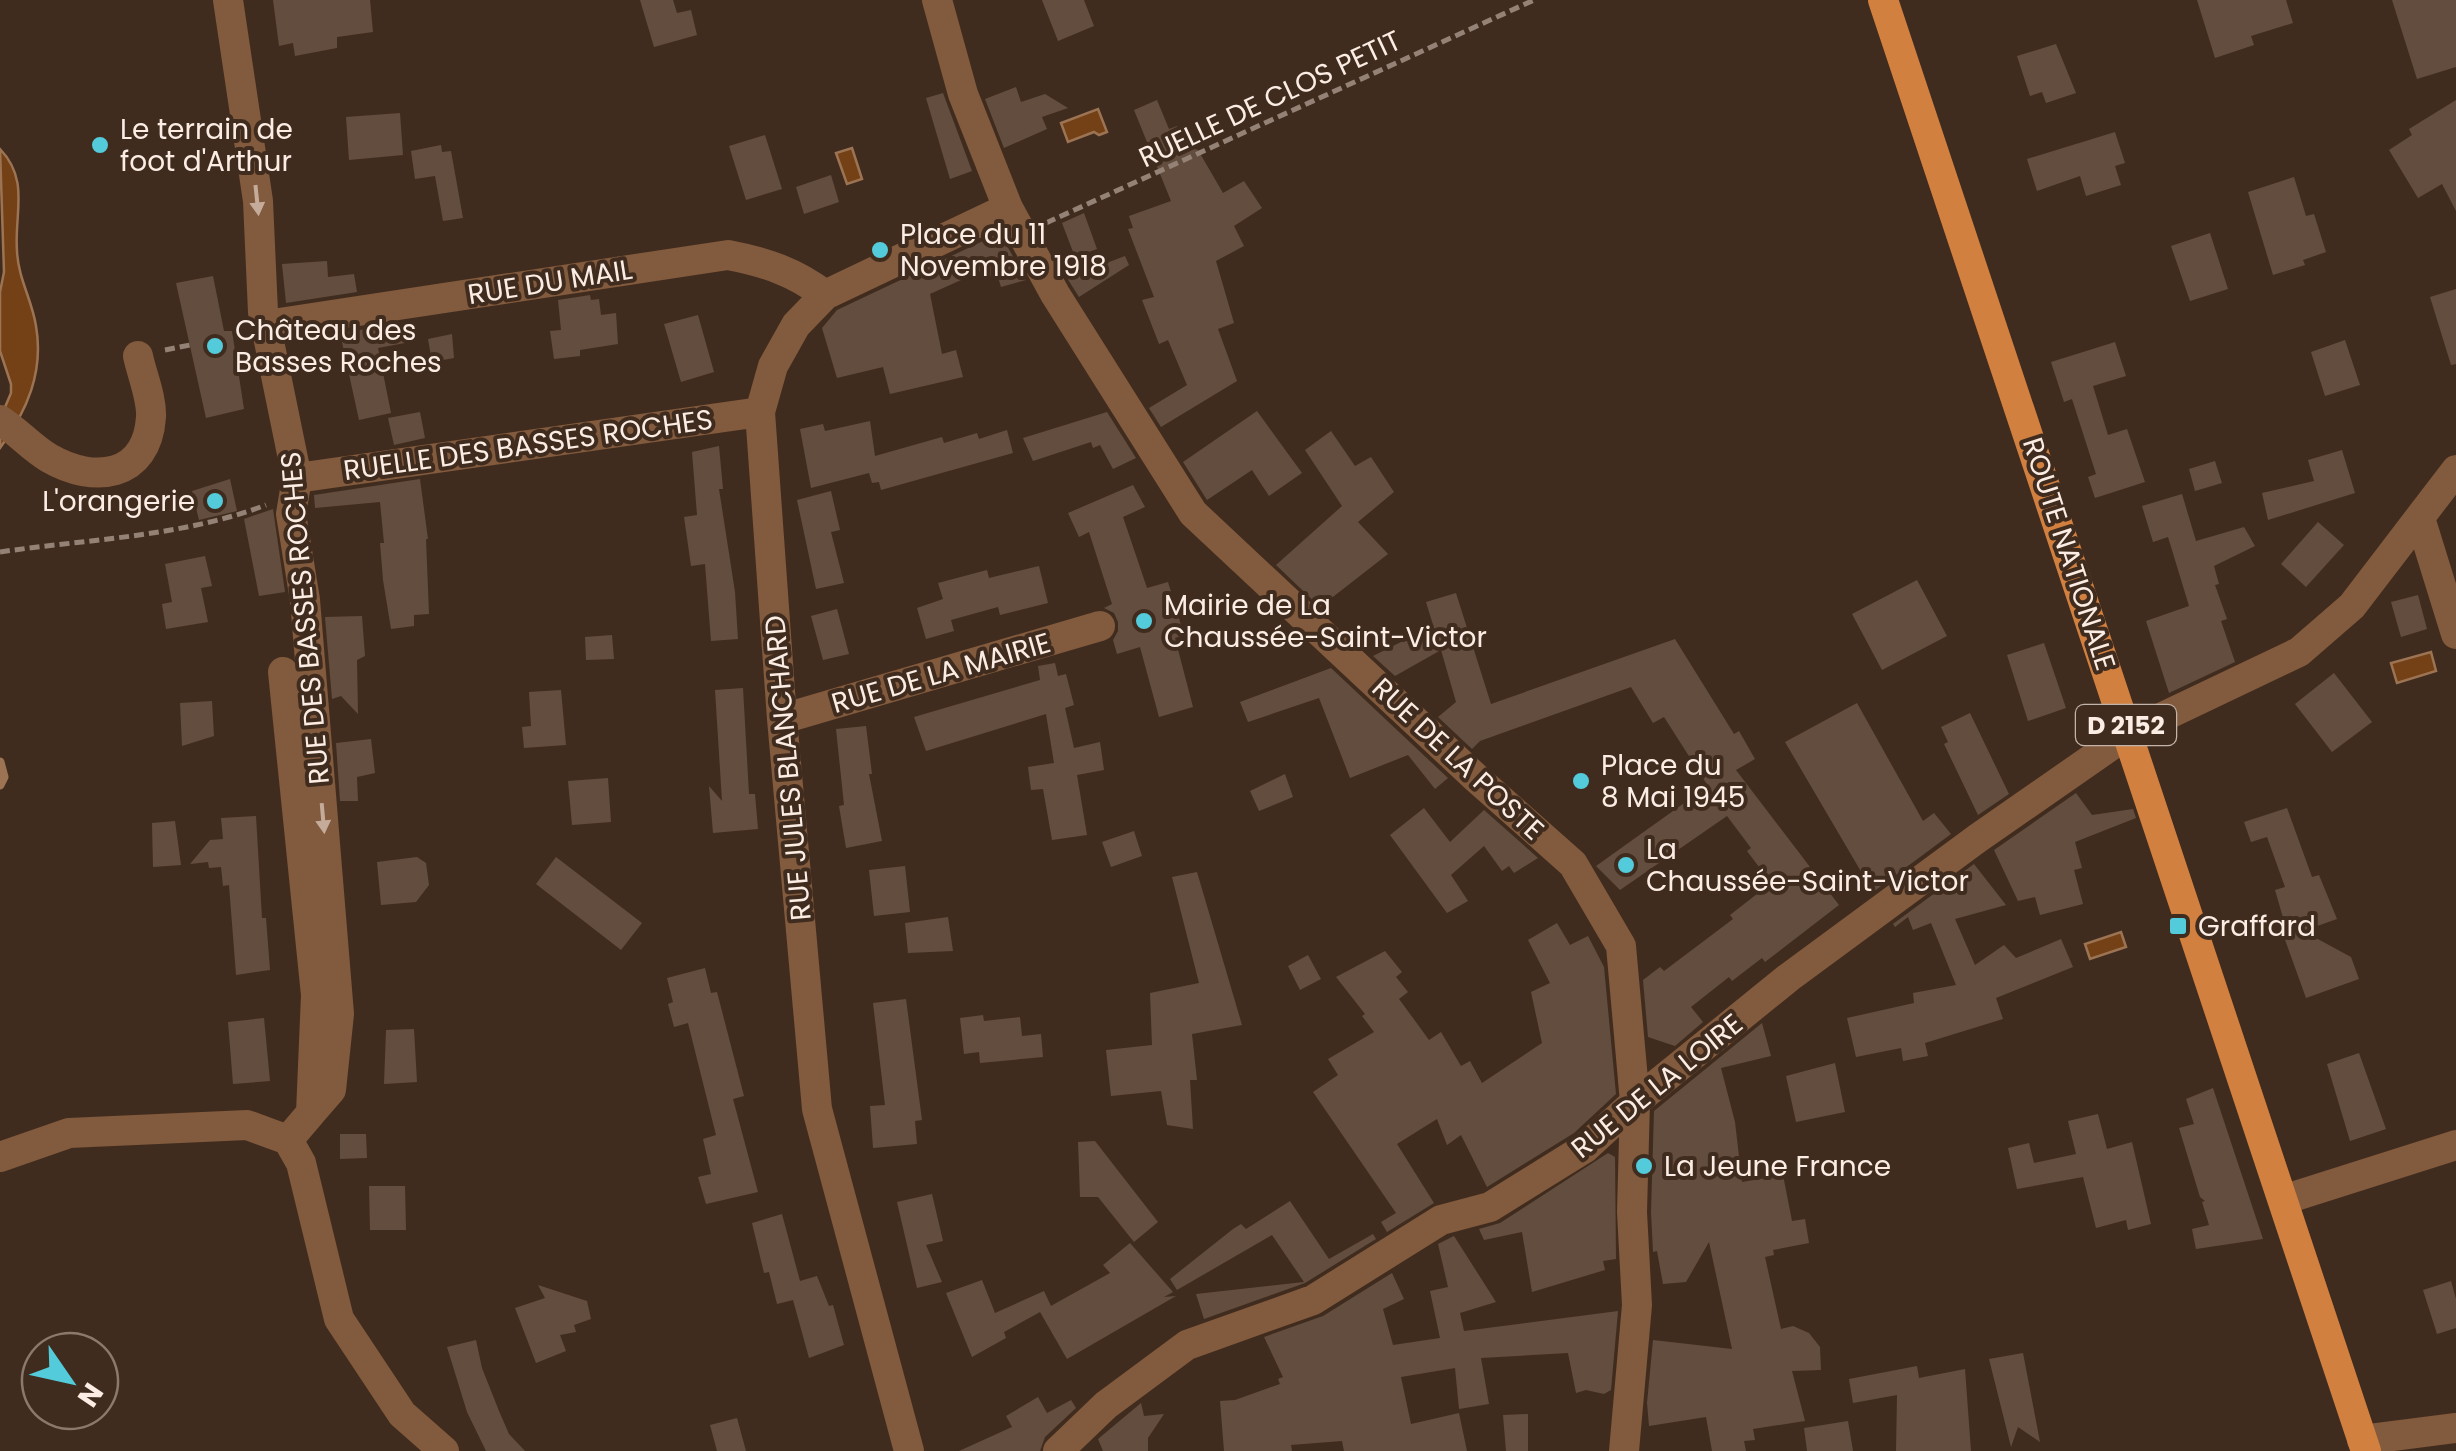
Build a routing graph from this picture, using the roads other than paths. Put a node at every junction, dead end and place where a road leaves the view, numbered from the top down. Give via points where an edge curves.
1 (228, 0) edge
2 (937, 0) edge
3 (1884, 0) edge
4 (1015, 221) junction
5 (825, 295) junction
6 (266, 324) junction
7 (150, 353) road end
8 (760, 412) junction
9 (6, 424) edge
10 (2456, 470) edge
11 (295, 487) junction
12 (2420, 518) junction
13 (1100, 626) dead end
14 (2456, 634) edge
15 (283, 672) dead end
16 (782, 720) junction
17 (2129, 733) junction
18 (1635, 1102) junction
19 (311, 1113) junction
20 (288, 1140) junction
21 (2456, 1145) edge
22 (0, 1156) edge
23 (2283, 1200) junction
24 (2456, 1428) edge
25 (2364, 1446) edge
26 (444, 1451) edge
27 (909, 1451) edge
28 (1058, 1451) edge
29 (1624, 1451) edge

1 -> 6 street, RUE DES BASSES ROCHES via 258,201
2 - 4 street, RUE DE LA POSTE via 963,94
3 - 17 main road, ROUTE NATIONALE / D 2152
4 - 5 street, RUE JULES BLANCHARD
4 - 18 street, RUE DE LA POSTE via 1193,513 1573,864 1621,946
5 - 6 street, RUE DU MAIL via 766,263 728,255
5 - 8 street, RUE JULES BLANCHARD via 796,325 773,366
6 - 11 street, RUE DES BASSES ROCHES
7 - 9 street via 146,440 127,467 103,475 77,470 47,458
8 - 11 street, RUELLE DES BASSES ROCHES
8 - 16 street, RUE JULES BLANCHARD
10 - 12 street, RUE DE LA LOIRE
11 -> 19 street, RUE DES BASSES ROCHES via 291,514 305,600 339,1014 331,1090
12 - 14 street
12 - 17 street, RUE DE LA LOIRE via 2352,606 2299,652
13 - 16 street, RUE DE LA MAIRIE
15 - 19 street via 316,995
16 - 27 street, RUE JULES BLANCHARD via 817,1109
17 - 18 street, RUE DE LA LOIRE via 1788,978
17 - 23 main road, ROUTE NATIONALE / D 2152
18 - 28 street, RUE DE LA LOIRE via 1585,1148 1490,1207 1442,1220 1313,1300 1187,1346 1106,1405
18 - 29 street, RUE DE LA POSTE via 1637,1305
19 - 20 street, RUE DES BASSES ROCHES
20 - 22 street via 247,1124 69,1134
20 - 26 street via 301,1162 340,1320 402,1414
21 - 23 street
23 - 25 main road, ROUTE NATIONALE / D 2152
24 - 25 street

